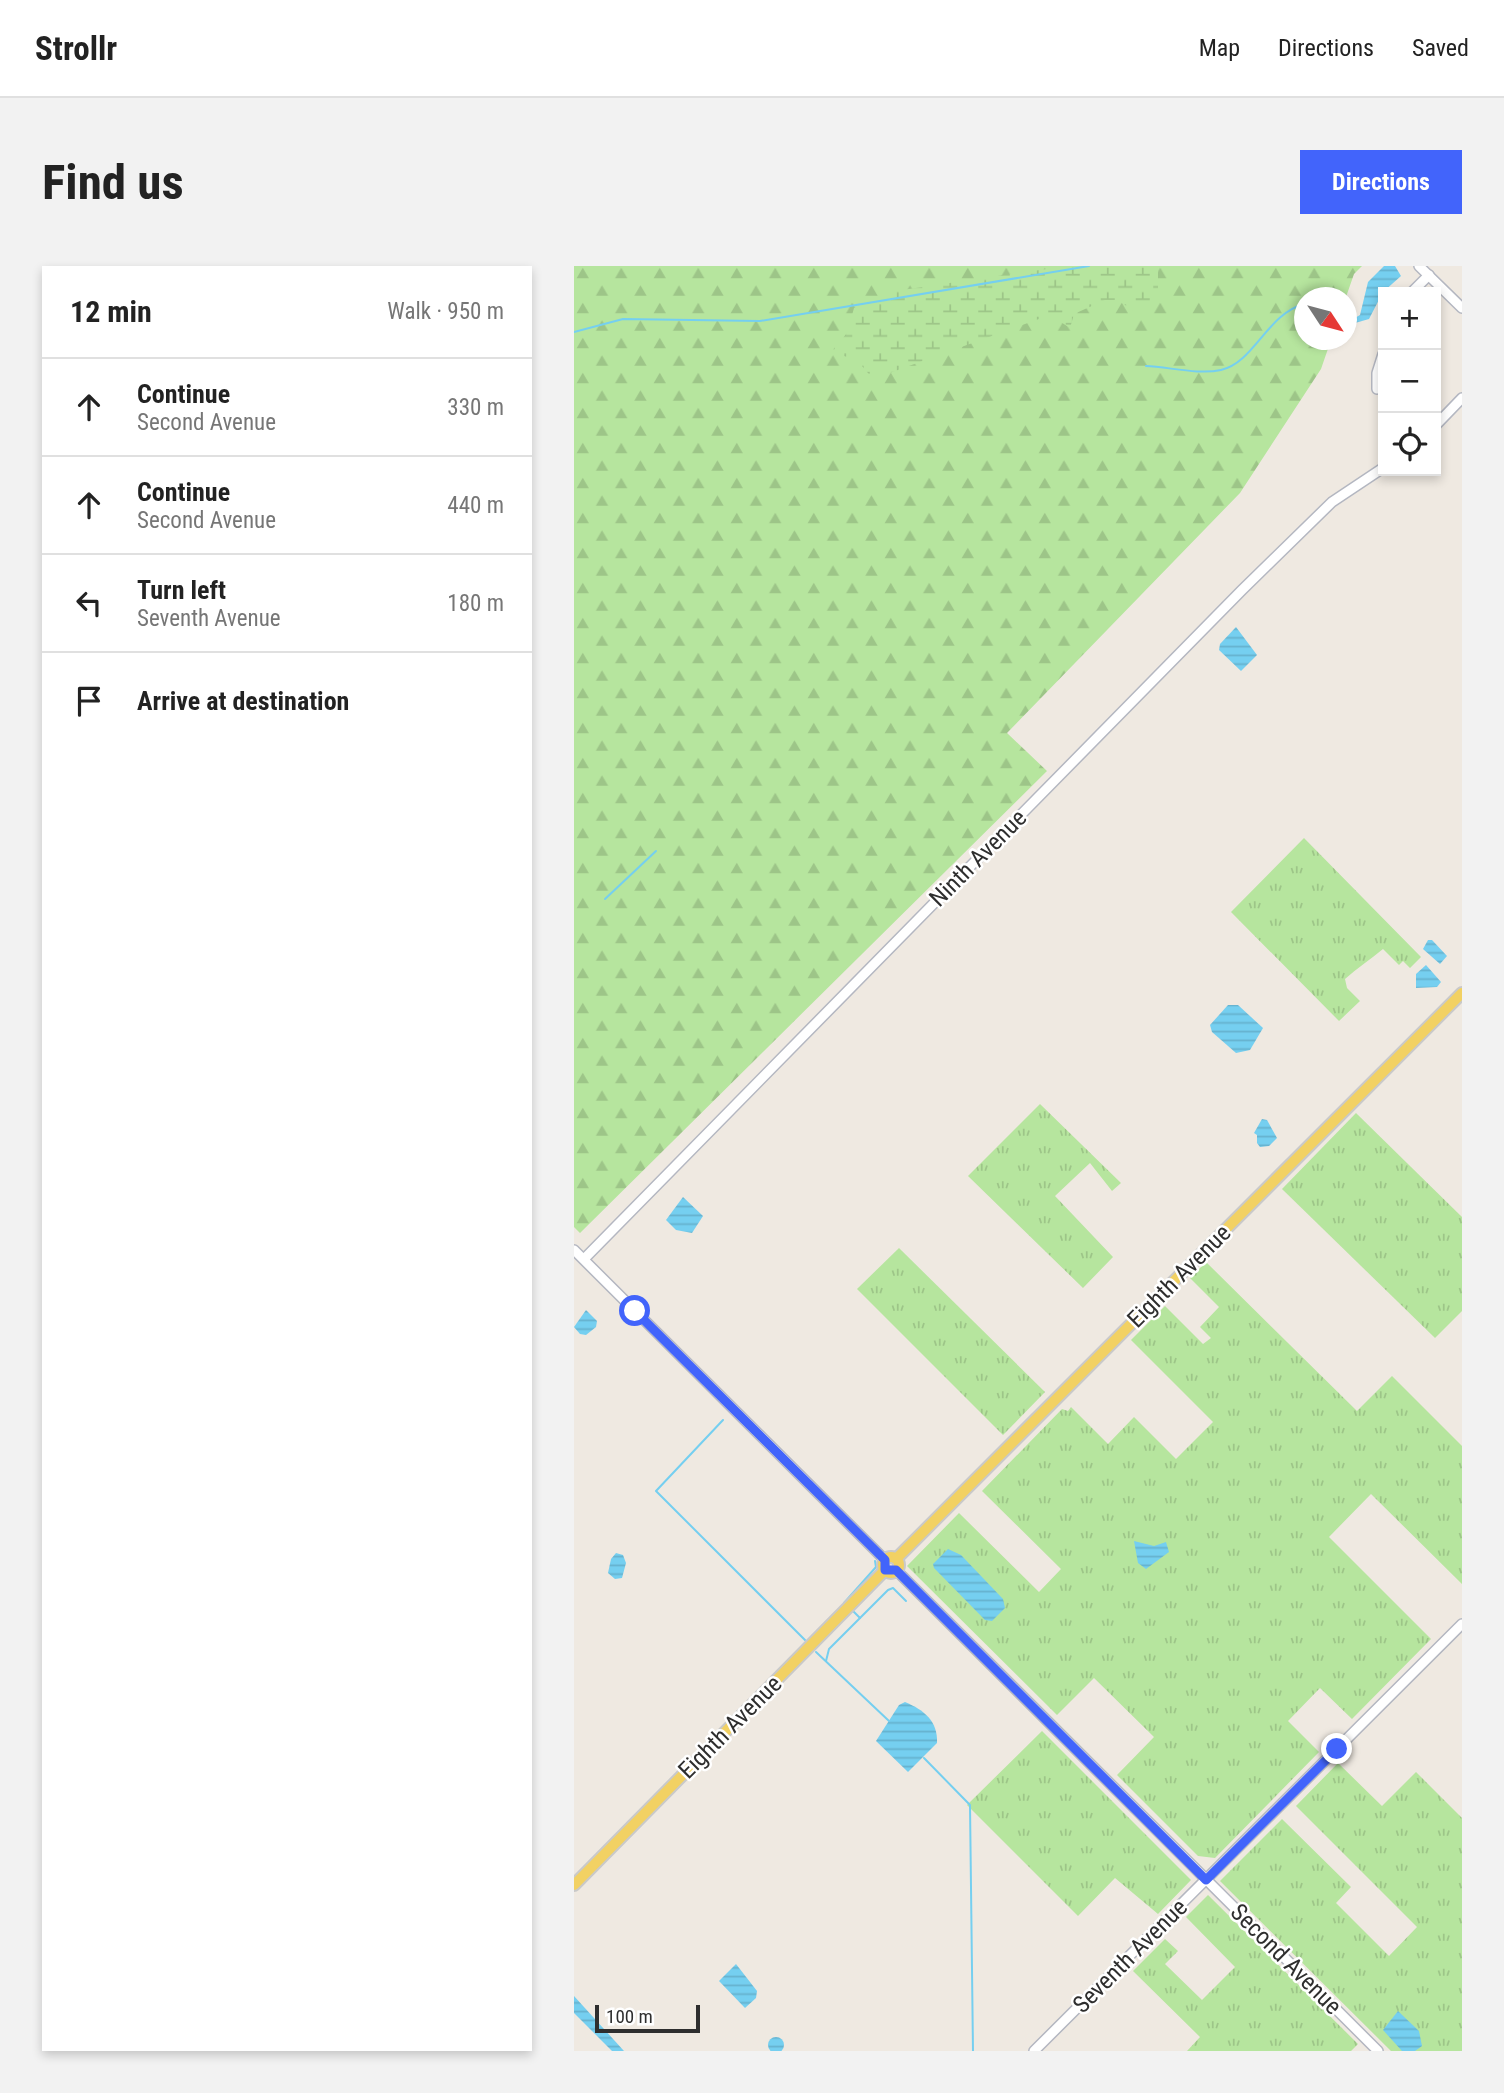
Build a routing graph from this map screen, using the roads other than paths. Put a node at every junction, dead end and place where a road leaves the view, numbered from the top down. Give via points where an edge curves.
1 (1419, 266) edge
2 (1429, 275) junction
3 (1417, 287) edge
4 (1462, 308) edge
5 (1378, 370) edge
6 (1377, 389) dead end
7 (1462, 398) edge
8 (1441, 420) edge
9 (1378, 471) edge
10 (1462, 993) edge
11 (574, 1250) edge
12 (584, 1259) junction
13 (891, 1565) junction
14 (1462, 1624) edge
15 (1206, 1880) junction
16 (574, 1885) edge
17 (1034, 2051) edge
18 (1378, 2051) edge

1 - 2 street
2 - 3 street
2 - 4 street
5 - 6 street
7 - 8 street
9 - 12 street, Ninth Avenue via 1332,502 1242,590
10 - 13 main road, Eighth Avenue
11 - 12 street, Second Avenue
12 - 13 street, Second Avenue
13 - 15 street, Second Avenue
13 - 16 main road, Eighth Avenue
14 - 15 street, Seventh Avenue
15 - 17 street, Seventh Avenue
15 - 18 street, Second Avenue

